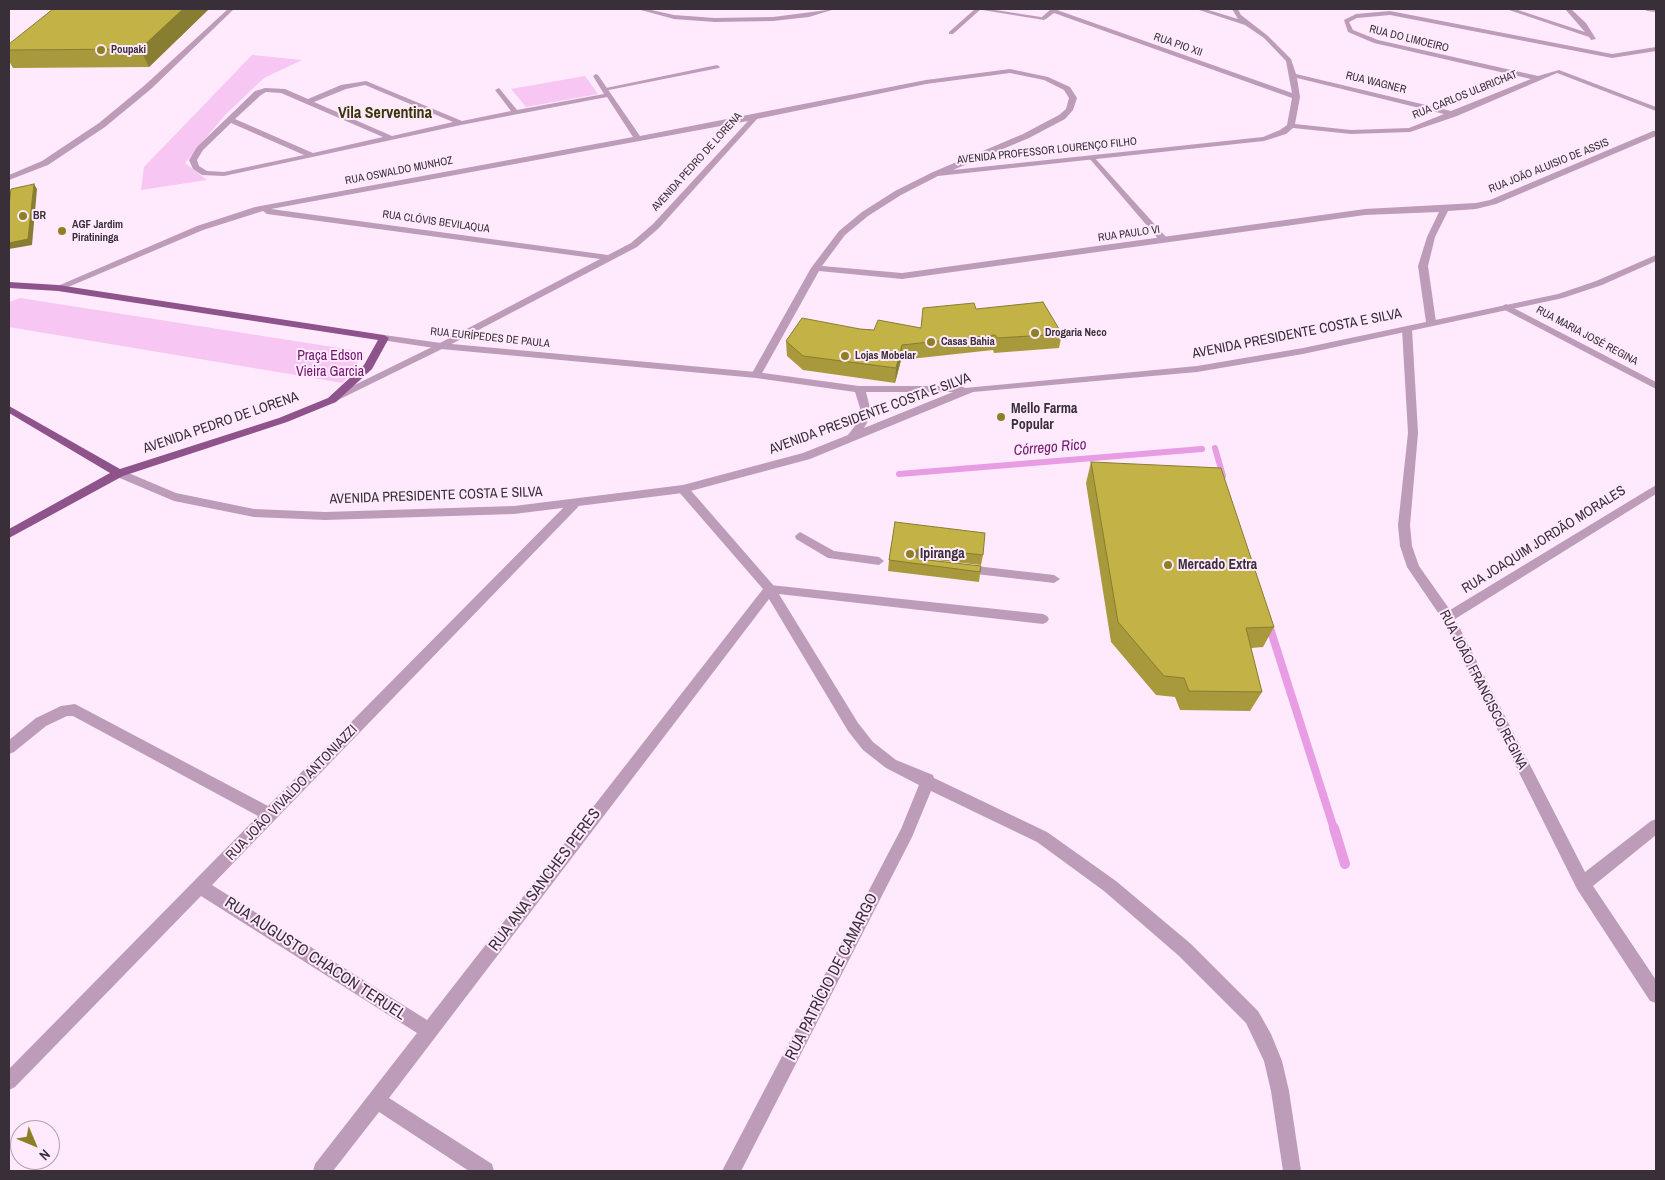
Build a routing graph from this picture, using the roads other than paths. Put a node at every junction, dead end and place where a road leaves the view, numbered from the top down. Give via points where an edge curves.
1 (230, 9) edge
2 (640, 9) edge
3 (832, 9) edge
4 (979, 9) edge
5 (1199, 9) edge
6 (1235, 9) edge
7 (1510, 9) edge
8 (1568, 9) edge
9 (1647, 9) edge
10 (1054, 10) edge
11 (1656, 10) edge
12 (1044, 18) joint
13 (1249, 24) junction
14 (951, 33) dead end
15 (1592, 36) junction
16 (1656, 49) edge
17 (1596, 52) junction
18 (1642, 52) junction
19 (1656, 57) edge
20 (717, 67) dead end
21 (1293, 75) junction
22 (596, 76) dead end
23 (1536, 78) junction
24 (499, 90) dead end
25 (606, 92) junction
26 (1296, 97) junction
27 (308, 102) junction
28 (1656, 109) edge
29 (515, 112) junction
30 (1454, 114) junction
31 (755, 117) junction
32 (231, 120) junction
33 (460, 123) junction
34 (1291, 126) junction
35 (1656, 134) edge
36 (391, 138) junction
37 (637, 138) junction
38 (312, 156) junction
39 (1091, 157) junction
40 (936, 174) junction
41 (9, 178) edge
42 (258, 209) junction
43 (1445, 209) junction
44 (1164, 240) junction
45 (612, 258) junction
46 (1656, 258) edge
47 (816, 268) junction
48 (9, 285) edge
49 (27, 288) junction
50 (58, 288) junction
51 (9, 294) edge
52 (1506, 308) junction
53 (1431, 322) junction
54 (1407, 329) junction
55 (384, 338) junction
56 (441, 346) junction
57 (756, 375) junction
58 (1656, 386) edge
59 (859, 389) junction
60 (971, 389) junction
61 (332, 400) junction
62 (9, 409) edge
63 (853, 436) junction
64 (119, 473) junction
65 (683, 489) junction
66 (1656, 489) edge
67 (574, 504) junction
68 (9, 534) edge
69 (800, 536) dead end
70 (879, 561) dead end
71 (956, 568) edge
72 (1054, 579) dead end
73 (770, 589) junction
74 (1448, 617) junction
75 (1042, 619) dead end
76 (9, 748) edge
77 (928, 780) junction
78 (270, 815) junction
79 (1656, 826) edge
80 (1583, 884) junction
81 (200, 886) junction
82 (1656, 995) edge
83 (430, 1032) junction
84 (9, 1081) edge
85 (377, 1100) junction
86 (322, 1171) edge
87 (485, 1171) edge
88 (731, 1171) edge
89 (1292, 1171) edge

1 - 41 street via 148,87 102,125 45,163
2 - 3 street via 674,18 715,20 773,19
4 - 12 lane
4 - 14 street
5 - 13 street
6 - 13 street via 1238,16
7 - 15 street
8 - 15 street
9 - 11 street
10 - 12 street
10 - 26 street, RUA PIO XII
13 - 21 street via 1279,48 1289,60
15 - 17 street
16 - 18 street
17 - 18 street, RUA DO LIMOEIRO via 1612,56
17 - 23 street, RUA DO LIMOEIRO via 1402,14 1376,13 1356,16 1346,22 1350,31 1376,42
18 - 19 street
20 - 25 lane
21 - 26 street
21 - 30 street, RUA WAGNER
22 - 25 street
23 - 28 street, RUA CARLOS ULBRICHAT via 1557,72
23 - 30 street, RUA CARLOS ULBRICHAT
24 - 29 street
25 - 29 street
25 - 37 street
26 - 34 street
27 - 32 street via 275,89 258,93
27 - 33 street via 344,87 366,83
27 - 36 street
29 - 33 street
30 - 34 street, RUA CARLOS ULBRICHAT via 1410,130 1391,132
31 - 37 street, RUA OSWALDO MUNHOZ
31 - 40 street, AVENIDA PEDRO DE LORENA via 926,82 1010,71 1046,78 1067,89 1073,98 1069,110 1062,117
31 - 45 street, AVENIDA PEDRO DE LORENA via 656,226
32 - 38 street
32 - 38 street via 200,149 193,160 196,168 205,173 224,174
33 - 36 street
34 - 39 street, AVENIDA PROFESSOR LOURENÇO FILHO via 1264,139
35 - 43 street, RUA JOÃO ALUISIO DE ASSIS via 1493,202
36 - 38 street
37 - 42 street, RUA OSWALDO MUNHOZ
39 - 40 street, AVENIDA PROFESSOR LOURENÇO FILHO
39 - 44 lane
40 - 47 street, AVENIDA PROFESSOR LOURENÇO FILHO via 898,192 865,214 842,233
42 - 45 street, RUA CLÓVIS BEVILAQUA
42 - 50 street, RUA OSWALDO MUNHOZ via 148,248
43 - 44 street, RUA PAULO VI via 1365,212
43 - 53 street via 1431,237 1423,266
44 - 47 street, RUA PAULO VI via 902,276
45 - 56 street, AVENIDA PEDRO DE LORENA
46 - 52 street, AVENIDA PRESIDENTE COSTA E SILVA via 1599,283
47 - 57 street, AVENIDA PROFESSOR LOURENÇO FILHO
48 - 49 main road, RUA EURÍPEDES DE PAULA
49 - 50 main road, RUA EURÍPEDES DE PAULA
49 - 51 main road
50 - 55 main road, RUA EURÍPEDES DE PAULA
52 - 53 street, AVENIDA PRESIDENTE COSTA E SILVA
52 - 58 street, RUA MARIA JOSÉ REGINA
53 - 54 street, AVENIDA PRESIDENTE COSTA E SILVA
54 - 60 street, AVENIDA PRESIDENTE COSTA E SILVA via 1196,369
54 - 74 street, RUA JOÃO FRANCISCO REGINA via 1413,433 1404,524 1406,546 1413,567
55 - 56 street, RUA EURÍPEDES DE PAULA
55 - 61 main road, AVENIDA PEDRO DE LORENA via 368,367
56 - 57 street, RUA EURÍPEDES DE PAULA
56 - 61 street, AVENIDA PEDRO DE LORENA
57 - 59 street, RUA EURÍPEDES DE PAULA
59 - 60 street, RUA EURÍPEDES DE PAULA
59 - 63 street via 865,408 862,423
60 - 63 street, AVENIDA PRESIDENTE COSTA E SILVA
61 - 64 main road, AVENIDA PEDRO DE LORENA via 283,420
62 - 64 main road
63 - 65 street, AVENIDA PRESIDENTE COSTA E SILVA via 797,459
64 - 67 street, AVENIDA PRESIDENTE COSTA E SILVA via 174,498 254,513 398,516
64 - 68 main road, AVENIDA PEDRO DE LORENA
65 - 67 street, AVENIDA PRESIDENTE COSTA E SILVA
65 - 73 street
66 - 74 street, RUA JOAQUIM JORDÃO MORALES
67 - 78 street, RUA JOÃO VIVALDO ANTONIAZZI
69 - 70 lane via 832,555
71 - 72 lane
73 - 75 lane
73 - 77 street via 853,727 868,746 892,764
73 - 83 street, RUA ANA SANCHES PERES
74 - 80 street, RUA JOÃO FRANCISCO REGINA
76 - 78 street via 41,722 66,710 75,710
77 - 88 street, RUA PATRÍCIO DE CAMARGO via 907,832
77 - 89 street via 1042,837 1110,886 1185,950 1252,1017 1273,1060
78 - 81 street, RUA JOÃO VIVALDO ANTONIAZZI
79 - 80 street
80 - 82 street, RUA JOÃO FRANCISCO REGINA
81 - 83 street, RUA AUGUSTO CHACON TERUEL
81 - 84 street, RUA JOÃO VIVALDO ANTONIAZZI
83 - 85 street, RUA ANA SANCHES PERES
85 - 86 street, RUA ANA SANCHES PERES
85 - 87 street

